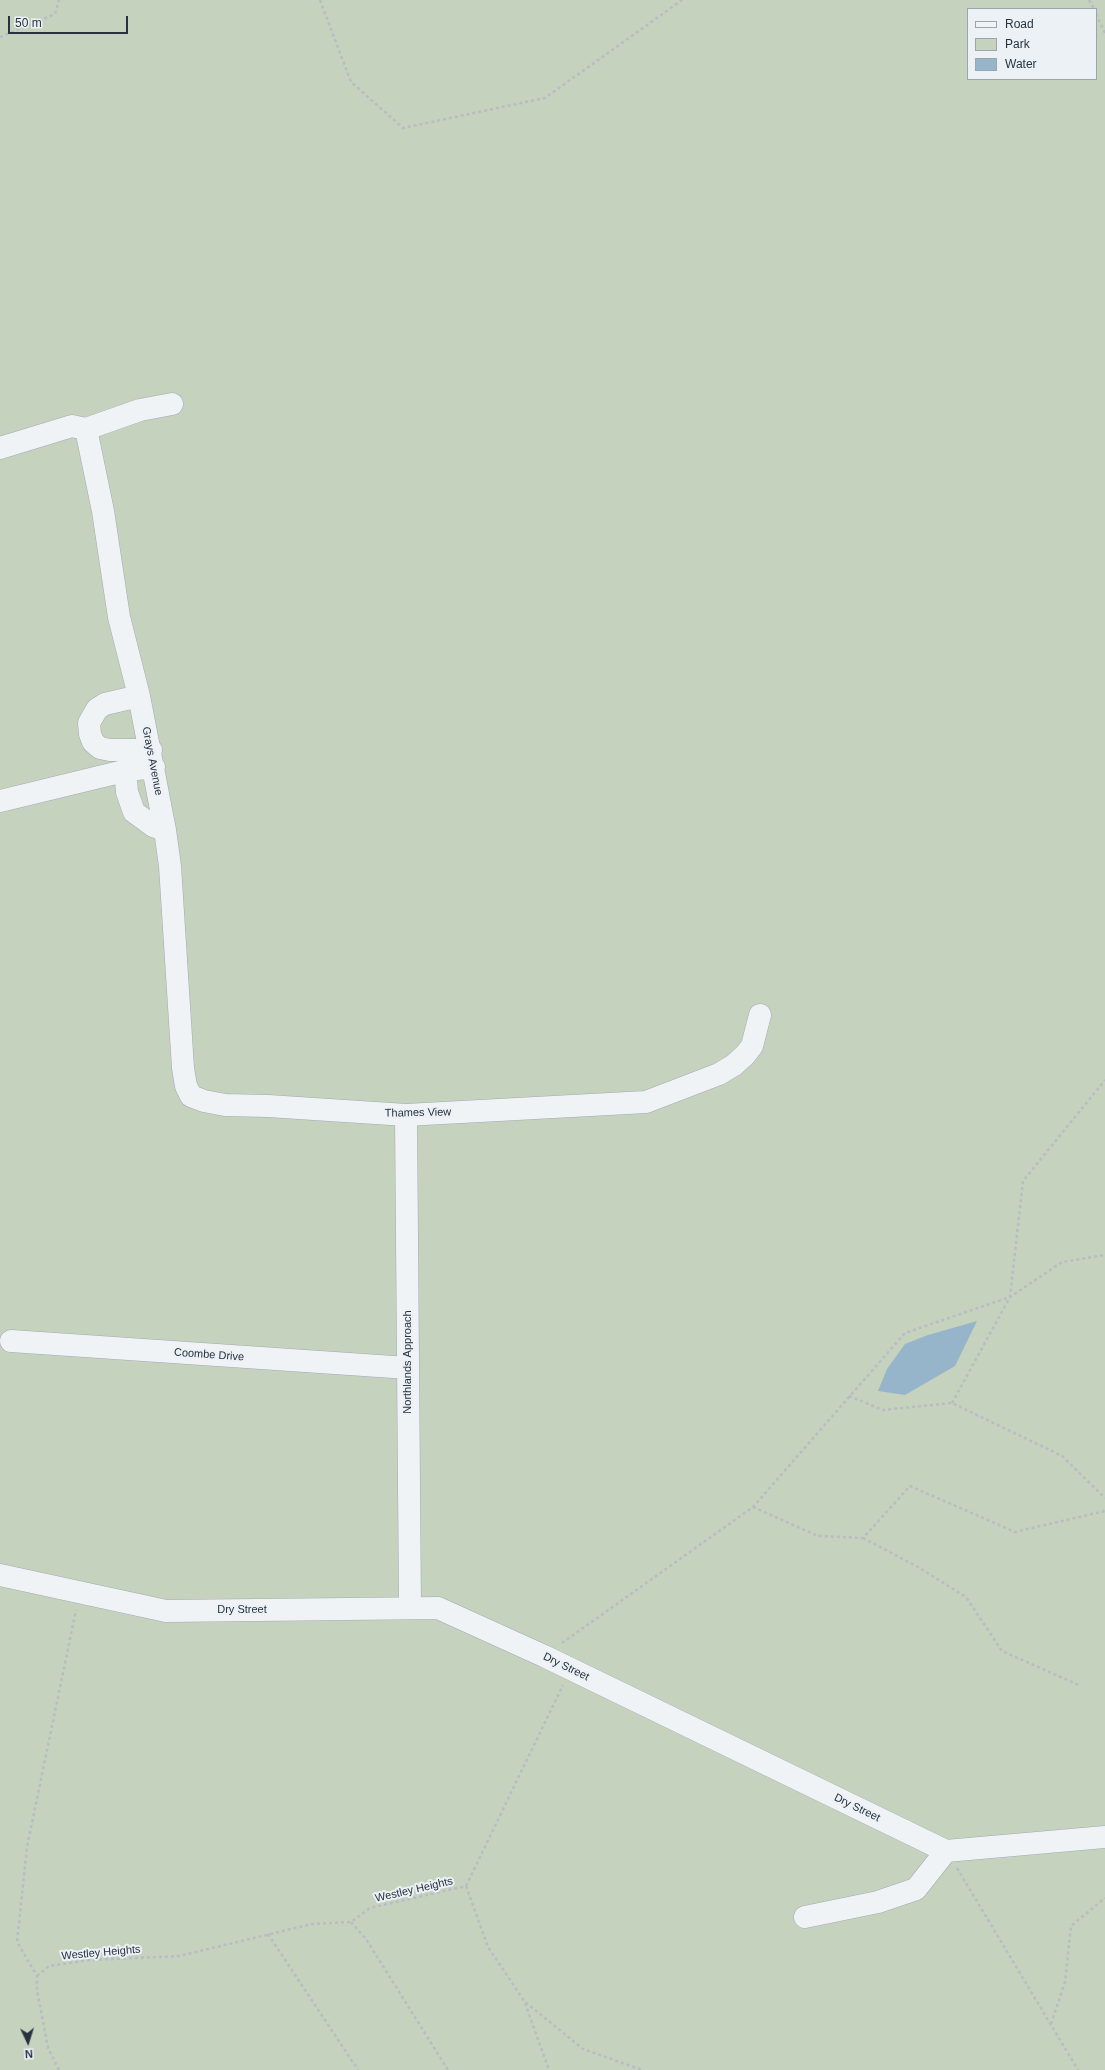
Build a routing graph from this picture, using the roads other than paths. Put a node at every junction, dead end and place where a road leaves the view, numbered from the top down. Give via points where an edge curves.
1 (172, 404) dead end
2 (86, 430) junction
3 (0, 448) edge
4 (139, 696) junction
5 (152, 759) junction
6 (128, 770) junction
7 (0, 801) edge
8 (165, 830) junction
9 (760, 1015) dead end
10 (192, 1096) joint
11 (406, 1115) junction
12 (11, 1341) dead end
13 (408, 1368) junction
14 (0, 1575) edge
15 (410, 1608) junction
16 (1105, 1837) edge
17 (946, 1851) junction
18 (806, 1917) dead end

1 - 2 street via 140,410
2 - 3 street via 72,426
2 - 4 street, Grays Avenue via 103,511 120,617
4 - 5 street, Grays Avenue
4 - 5 street via 105,704 97,709 89,723 90,734 93,742 100,748
5 - 6 street
5 - 8 street, Grays Avenue
6 - 7 street
6 - 8 street via 127,792 134,812 153,826
8 - 10 street, Grays Avenue via 170,866 182,1068 186,1086
9 - 11 street, Thames View via 752,1046 734,1065 720,1074 646,1102
10 - 11 street, Thames View via 225,1105
11 - 13 street, Northlands Approach
12 - 13 street, Coombe Drive
13 - 15 street, Northlands Approach
14 - 15 street, Dry Street via 166,1611
15 - 17 street, Dry Street via 438,1608 544,1656
16 - 17 street
17 - 18 street via 916,1888 878,1902

